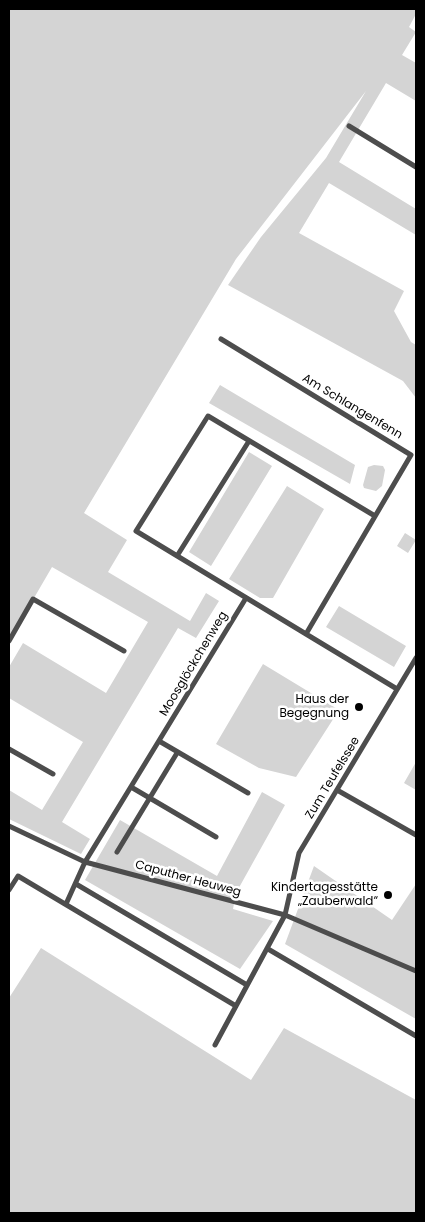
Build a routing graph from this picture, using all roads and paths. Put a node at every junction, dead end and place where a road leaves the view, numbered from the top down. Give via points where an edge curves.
1 (349, 126) dead end
2 (416, 166) edge
3 (221, 339) dead end
4 (249, 441) junction
5 (375, 516) junction
6 (177, 556) junction
7 (246, 598) junction
8 (306, 634) junction
9 (9, 641) edge
10 (124, 651) dead end
11 (416, 658) edge
12 (398, 689) junction
13 (159, 741) junction
14 (9, 749) edge
15 (177, 753) junction
16 (53, 774) dead end
17 (131, 787) junction
18 (337, 790) junction
19 (248, 793) dead end
20 (150, 799) junction
21 (9, 826) edge
22 (416, 835) edge
23 (216, 837) dead end
24 (117, 852) dead end
25 (86, 862) junction
26 (76, 884) junction
27 (9, 890) edge
28 (66, 904) junction
29 (285, 915) junction
30 (268, 949) junction
31 (416, 971) edge
32 (247, 985) junction
33 (236, 1006) junction
34 (416, 1036) edge
35 (215, 1045) dead end

1 - 2 street
3 - 5 street, Am Schlangenfenn via 412,454
4 - 5 street
4 - 6 street
4 - 6 street via 208,416 136,532
5 - 8 street, Am Schlangenfenn
6 - 7 street
7 - 8 street
7 - 13 street, Moosglöckchenweg
8 - 12 street
9 - 10 street via 33,599
11 - 12 street, Zum Teufelssee
12 - 18 street, Zum Teufelssee
13 - 15 street
13 - 17 street, Moosglöckchenweg
14 - 16 street
15 - 19 street
15 - 20 street
17 - 20 street
17 - 25 street, Moosglöckchenweg
18 - 22 street
18 - 29 street, Zum Teufelssee via 300,853
20 - 23 street
20 - 24 street
21 - 25 street, Caputher Heuweg
25 - 26 street
25 - 29 street, Caputher Heuweg
26 - 28 street
26 - 32 street
27 - 28 street via 18,876
28 - 33 street
29 - 30 street
29 - 31 street, Caputher Heuweg
30 - 32 street
30 - 34 street
32 - 33 street
33 - 35 street

